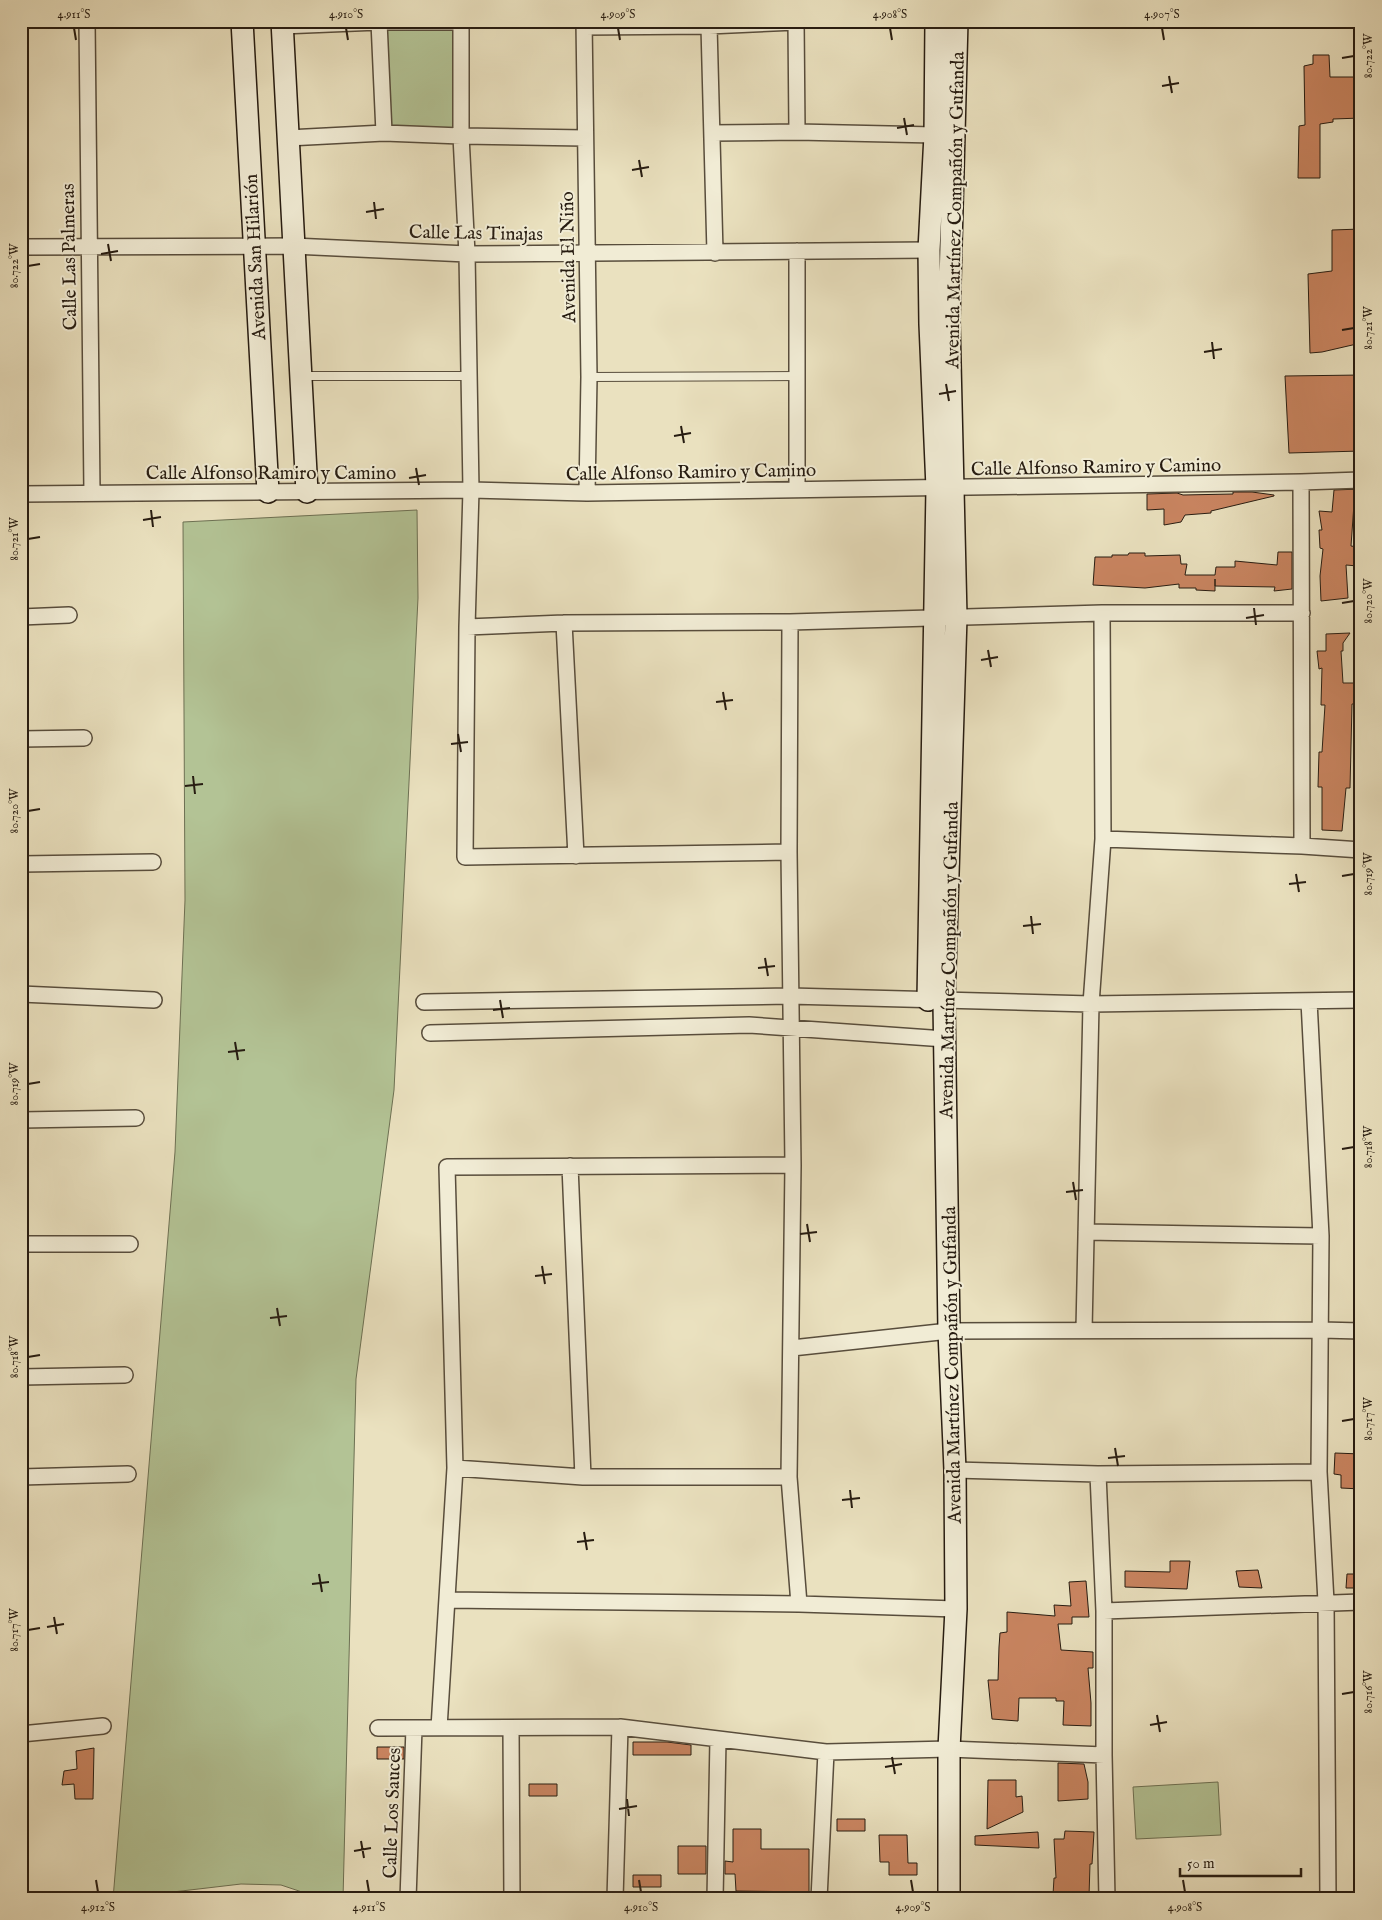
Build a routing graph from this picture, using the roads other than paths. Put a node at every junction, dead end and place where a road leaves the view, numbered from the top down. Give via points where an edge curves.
1 (87, 21) edge
2 (242, 21) edge
3 (461, 21) edge
4 (936, 21) edge
5 (957, 21) edge
6 (379, 22) edge
7 (796, 22) edge
8 (282, 24) edge
9 (584, 24) edge
10 (709, 26) junction
11 (797, 132) junction
12 (384, 133) junction
13 (712, 133) junction
14 (935, 135) junction
15 (461, 136) junction
16 (288, 138) junction
17 (585, 138) junction
18 (254, 246) junction
19 (293, 246) junction
20 (88, 247) junction
21 (21, 248) edge
22 (797, 250) junction
23 (929, 250) junction
24 (714, 253) junction
25 (467, 254) junction
26 (587, 254) junction
27 (300, 376) junction
28 (470, 376) junction
29 (798, 376) junction
30 (589, 377) junction
31 (1361, 480) edge
32 (1301, 482) junction
33 (945, 488) junction
34 (472, 490) junction
35 (798, 490) junction
36 (268, 492) junction
37 (307, 492) junction
38 (92, 493) junction
39 (587, 493) junction
40 (21, 494) edge
41 (1102, 613) junction
42 (1302, 613) junction
43 (69, 615) dead end
44 (21, 617) edge
45 (946, 618) junction
46 (790, 622) junction
47 (564, 623) junction
48 (467, 627) junction
49 (84, 738) dead end
50 (21, 739) edge
51 (1103, 839) junction
52 (1302, 846) junction
53 (1361, 850) edge
54 (789, 852) junction
55 (576, 856) junction
56 (153, 862) dead end
57 (21, 864) edge
58 (21, 994) edge
59 (790, 996) junction
60 (154, 1000) dead end
61 (1361, 1000) edge
62 (936, 1001) junction
63 (1309, 1001) junction
64 (424, 1002) dead end
65 (1091, 1004) junction
66 (791, 1027) junction
67 (430, 1033) dead end
68 (945, 1038) junction
69 (136, 1118) dead end
70 (21, 1120) edge
71 (793, 1165) junction
72 (570, 1166) junction
73 (1086, 1232) junction
74 (1321, 1236) junction
75 (21, 1244) edge
76 (130, 1244) dead end
77 (1361, 1316) edge
78 (1084, 1330) junction
79 (1321, 1330) junction
80 (949, 1331) junction
81 (1357, 1331) edge
82 (792, 1348) junction
83 (125, 1375) dead end
84 (21, 1377) edge
85 (455, 1468) junction
86 (955, 1470) junction
87 (1319, 1472) junction
88 (128, 1474) dead end
89 (1098, 1474) junction
90 (21, 1477) edge
91 (789, 1477) junction
92 (583, 1478) junction
93 (446, 1600) junction
94 (1326, 1602) junction
95 (1361, 1602) edge
96 (799, 1604) junction
97 (956, 1609) junction
98 (1104, 1611) junction
99 (103, 1726) dead end
100 (378, 1728) dead end
101 (414, 1728) junction
102 (439, 1728) junction
103 (511, 1728) junction
104 (620, 1728) junction
105 (21, 1734) edge
106 (718, 1740) junction
107 (949, 1749) junction
108 (826, 1752) junction
109 (1104, 1755) junction
110 (408, 1899) edge
111 (512, 1899) edge
112 (615, 1899) edge
113 (715, 1899) edge
114 (819, 1899) edge
115 (949, 1899) edge
116 (1107, 1899) edge
117 (1328, 1899) edge

1 - 20 street, Calle Las Palmeras
2 - 18 street, Avenida San Hilarión
3 - 6 street
3 - 15 street
4 - 14 street, Avenida Martínez Compañón y Gufanda
5 - 33 street, Avenida Martínez Compañón y Gufanda
6 - 8 street
6 - 12 street
7 - 10 street
7 - 11 street
8 - 16 street
9 - 10 street
9 - 17 street, Avenida El Niño
10 - 13 street
11 - 13 street
11 - 14 street
12 - 15 street
12 - 16 street
13 - 24 street
14 - 23 street, Avenida Martínez Compañón y Gufanda
15 - 17 street
15 - 25 street
16 - 19 street
17 - 26 street, Avenida El Niño
18 - 19 street, Calle Las Tinajas
18 - 20 street, Calle Las Tinajas
18 - 36 street, Avenida San Hilarión
19 - 25 street, Calle Las Tinajas
19 - 27 street
20 - 21 street, Calle Las Tinajas
20 - 38 street, Calle Las Palmeras
22 - 23 street, Calle Las Tinajas
22 - 24 street, Calle Las Tinajas
22 - 29 street
23 - 33 street, Avenida Martínez Compañón y Gufanda via 930,324
24 - 26 street, Calle Las Tinajas
25 - 26 street, Calle Las Tinajas
25 - 28 street
26 - 30 street, Avenida El Niño
27 - 28 lane
27 - 37 street
28 - 34 street
29 - 30 lane
29 - 35 street
30 - 39 street, Avenida El Niño
31 - 32 street, Calle Alfonso Ramiro y Camino
32 - 33 street, Calle Alfonso Ramiro y Camino
32 - 42 street
33 - 35 street, Calle Alfonso Ramiro y Camino
33 - 45 street, Avenida Martínez Compañón y Gufanda
34 - 37 street, Calle Alfonso Ramiro y Camino
34 - 39 street, Calle Alfonso Ramiro y Camino
34 - 48 street
35 - 39 street, Calle Alfonso Ramiro y Camino
36 - 37 street, Calle Alfonso Ramiro y Camino
36 - 38 street, Calle Alfonso Ramiro y Camino
38 - 40 street, Calle Alfonso Ramiro y Camino
41 - 42 street
41 - 45 street
41 - 51 street
42 - 52 street
43 - 44 street
45 - 46 street
45 - 62 street, Avenida Martínez Compañón y Gufanda
46 - 47 street
46 - 54 street
47 - 48 street
47 - 55 street
48 - 55 street via 465,857
49 - 50 street
51 - 52 street
51 - 65 street
52 - 53 street
54 - 55 street
54 - 59 street
56 - 57 street
58 - 60 street
59 - 62 street
59 - 64 street
59 - 66 street
61 - 63 street
62 - 65 street
62 - 68 street, Avenida Martínez Compañón y Gufanda
63 - 65 street
63 - 74 street
65 - 73 street
66 - 67 street via 749,1025
66 - 68 street
66 - 71 street
68 - 80 street, Avenida Martínez Compañón y Gufanda
69 - 70 street
71 - 72 street
71 - 82 street
72 - 85 street via 447,1167
72 - 92 street
73 - 74 street
73 - 78 street
74 - 79 street
75 - 76 street
77 - 81 lane
78 - 79 street
78 - 80 street
79 - 81 street
79 - 87 street
80 - 82 street
80 - 86 street, Avenida Martínez Compañón y Gufanda
82 - 91 street
83 - 84 street
85 - 92 street
85 - 93 street
86 - 89 street
86 - 97 street, Avenida Martínez Compañón y Gufanda
87 - 89 street
87 - 94 street
88 - 90 street
89 - 98 street
91 - 92 street
91 - 96 street
93 - 96 street
93 - 102 street
94 - 95 street
94 - 98 street
94 - 117 street
96 - 97 street
97 - 107 street, Avenida Martínez Compañón y Gufanda
98 - 109 street
99 - 105 street
100 - 101 street
101 - 102 street
101 - 110 street, Calle Los Sauces
102 - 103 street
103 - 104 street
103 - 111 street
104 - 106 street
104 - 112 street
106 - 108 street
106 - 113 street
107 - 108 street
107 - 109 street
107 - 115 street, Avenida Martínez Compañón y Gufanda
108 - 114 street
109 - 116 street

